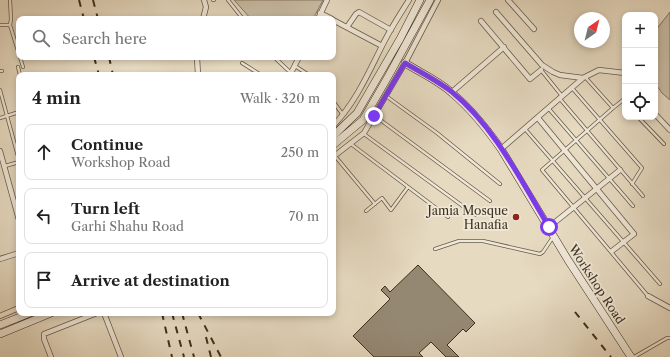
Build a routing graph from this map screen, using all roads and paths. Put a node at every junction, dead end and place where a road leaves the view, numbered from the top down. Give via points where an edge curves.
1 (10, 0) edge
2 (204, 0) edge
3 (228, 0) edge
4 (327, 0) edge
5 (409, 0) edge
6 (420, 0) edge
7 (430, 0) edge
8 (438, 0) edge
9 (508, 0) edge
10 (496, 12) dead end
11 (320, 13) junction
12 (204, 16) edge
13 (241, 16) edge
14 (319, 16) edge
15 (326, 16) edge
16 (336, 21) edge
17 (480, 21) dead end
18 (0, 24) edge
19 (10, 25) junction
20 (347, 27) junction
21 (534, 29) dead end
22 (391, 30) junction
23 (16, 46) edge
24 (382, 46) junction
25 (504, 47) junction
26 (20, 60) edge
27 (197, 60) edge
28 (277, 60) edge
29 (298, 60) edge
30 (242, 63) dead end
31 (405, 63) junction
32 (295, 66) junction
33 (18, 67) dead end
34 (23, 67) dead end
35 (541, 70) joint
36 (19, 72) edge
37 (198, 72) edge
38 (257, 72) edge
39 (289, 72) edge
40 (292, 72) edge
41 (304, 72) edge
42 (622, 73) edge
43 (584, 78) junction
44 (572, 88) junction
45 (0, 90) edge
46 (452, 92) junction
47 (386, 95) junction
48 (561, 98) junction
49 (622, 100) edge
50 (336, 106) edge
51 (613, 108) junction
52 (549, 109) junction
53 (16, 113) edge
54 (7, 116) junction
55 (343, 116) junction
56 (374, 116) junction
57 (658, 117) edge
58 (0, 118) edge
59 (538, 118) junction
60 (600, 120) junction
61 (641, 120) edge
62 (336, 123) edge
63 (524, 129) junction
64 (670, 130) edge
65 (587, 131) junction
66 (336, 133) edge
67 (364, 133) junction
68 (576, 140) junction
69 (336, 142) edge
70 (351, 143) junction
71 (664, 144) dead end
72 (501, 149) junction
73 (16, 150) edge
74 (564, 150) junction
75 (0, 151) edge
76 (336, 154) edge
77 (336, 158) edge
78 (552, 161) junction
79 (16, 162) edge
80 (2, 166) edge
81 (620, 170) junction
82 (609, 179) junction
83 (500, 184) dead end
84 (632, 184) junction
85 (408, 187) junction
86 (596, 189) junction
87 (643, 196) dead end
88 (585, 198) junction
89 (490, 202) dead end
90 (375, 204) junction
91 (633, 206) dead end
92 (573, 207) junction
93 (16, 210) edge
94 (366, 210) dead end
95 (475, 215) dead end
96 (448, 217) dead end
97 (549, 227) junction
98 (554, 236) junction
99 (623, 242) junction
100 (435, 249) dead end
101 (612, 251) junction
102 (16, 254) edge
103 (0, 259) edge
104 (660, 284) dead end
105 (648, 296) joint
106 (670, 308) edge
107 (16, 309) edge
108 (0, 316) edge
109 (22, 316) edge
110 (44, 316) edge
111 (89, 316) edge
112 (105, 316) edge
113 (0, 325) edge
114 (0, 334) edge
115 (670, 338) edge
116 (51, 357) edge
117 (121, 357) edge
118 (632, 357) edge

1 - 19 lane
2 - 12 street via 206,7
3 - 13 lane
4 - 11 street
5 - 22 street
6 - 66 main road via 357,113
7 - 69 main road via 363,120
8 - 31 street
9 - 21 street
10 - 43 street via 542,65 560,75
11 - 14 street
11 - 15 street
16 - 20 street
17 - 25 street
18 - 19 lane
19 - 23 lane
20 - 22 street via 359,12
20 - 24 street
22 - 24 street
24 - 55 street via 364,83
25 - 35 street via 530,79
25 - 46 street
26 - 34 lane
27 - 37 street
28 - 39 lane
29 - 32 street
30 - 38 lane
31 - 46 main road, Workshop Road
31 - 47 street
32 - 40 street
32 - 41 lane
33 - 36 lane
35 - 48 lane
42 - 43 street via 599,70
43 - 44 street
43 - 51 lane
44 - 48 street
44 - 60 lane
45 - 54 lane
46 - 72 main road, Workshop Road via 478,118
47 - 56 street
47 - 83 lane via 437,132
48 - 52 street
48 - 65 lane
49 - 51 lane
50 - 55 lane
51 - 60 lane
52 - 59 street
52 - 68 lane
53 - 54 lane
54 - 58 lane
54 - 73 lane
55 - 62 street
56 - 67 street
56 - 89 lane
57 - 64 street
59 - 63 street
59 - 74 street
60 - 65 lane
60 - 84 lane via 642,168
61 - 71 lane
63 - 72 street
63 - 78 lane
65 - 68 lane
65 - 81 lane
67 - 70 street
67 - 95 lane
68 - 74 lane
68 - 82 lane
70 - 76 street
70 - 85 lane
72 - 97 main road, Workshop Road
74 - 78 lane
74 - 86 street
75 - 80 street
77 - 90 lane
78 - 88 lane
78 - 92 lane via 542,170
79 - 80 lane
80 - 93 street
81 - 82 street
81 - 84 lane
82 - 86 street
82 - 91 lane
84 - 87 lane
85 - 90 lane via 391,210 382,198
85 - 96 lane
86 - 88 street
86 - 99 street via 634,234
88 - 92 street
88 - 99 lane
90 - 94 lane
92 - 97 street
92 - 101 lane
97 - 98 main road, Workshop Road
98 - 100 lane via 540,254 483,241 459,242
98 - 118 main road, Workshop Road
99 - 101 street
99 - 104 lane
101 - 105 lane
102 - 103 street
105 - 106 street
107 - 108 street
109 - 113 main road
110 - 114 main road
111 - 116 street via 44,334
112 - 117 street
115 - 118 lane

